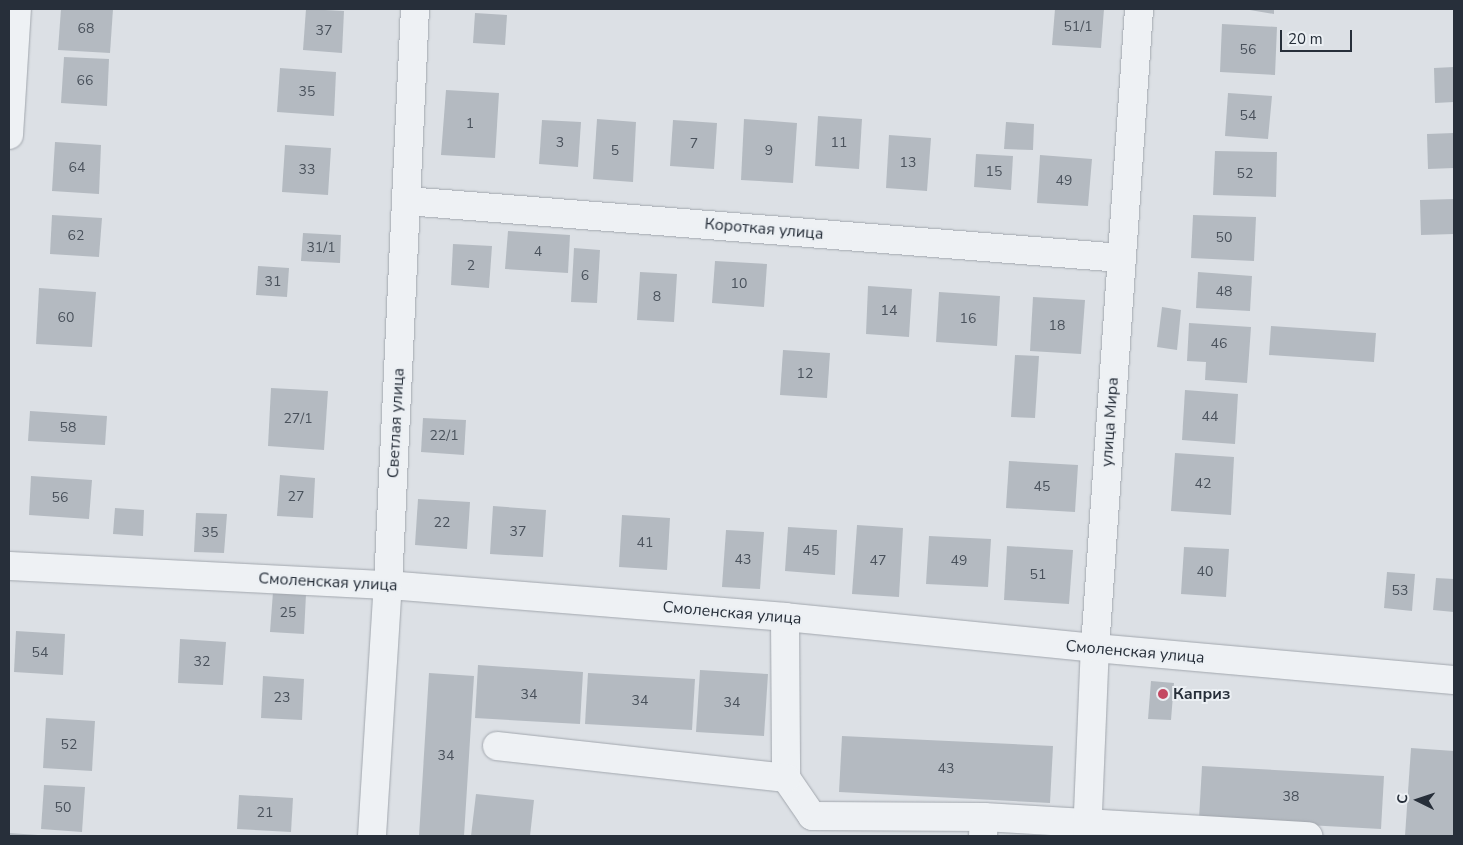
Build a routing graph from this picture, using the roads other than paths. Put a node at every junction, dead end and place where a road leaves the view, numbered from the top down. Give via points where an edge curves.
1 (17, 9) edge
2 (415, 9) edge
3 (1139, 9) edge
4 (9, 135) edge
5 (407, 200) junction
6 (1121, 258) junction
7 (9, 566) edge
8 (388, 585) junction
9 (785, 617) junction
10 (1095, 648) junction
11 (1454, 680) edge
12 (497, 746) dead end
13 (786, 778) junction
14 (984, 826) edge
15 (1087, 830) edge
16 (372, 836) edge
17 (1308, 836) edge

1 - 4 street
2 - 5 street, Светлая улица
3 - 6 street, улица Мира
5 - 6 street, Короткая улица
5 - 8 street, Светлая улица
6 - 10 street, улица Мира
7 - 8 street, Смоленская улица
8 - 9 street, Смоленская улица
8 - 16 street, Светлая улица
9 - 10 street, Смоленская улица
9 - 13 street
10 - 11 street, Смоленская улица
10 - 15 street, улица Мира
12 - 13 street
13 - 14 street via 812,816
14 - 15 street
15 - 17 street

